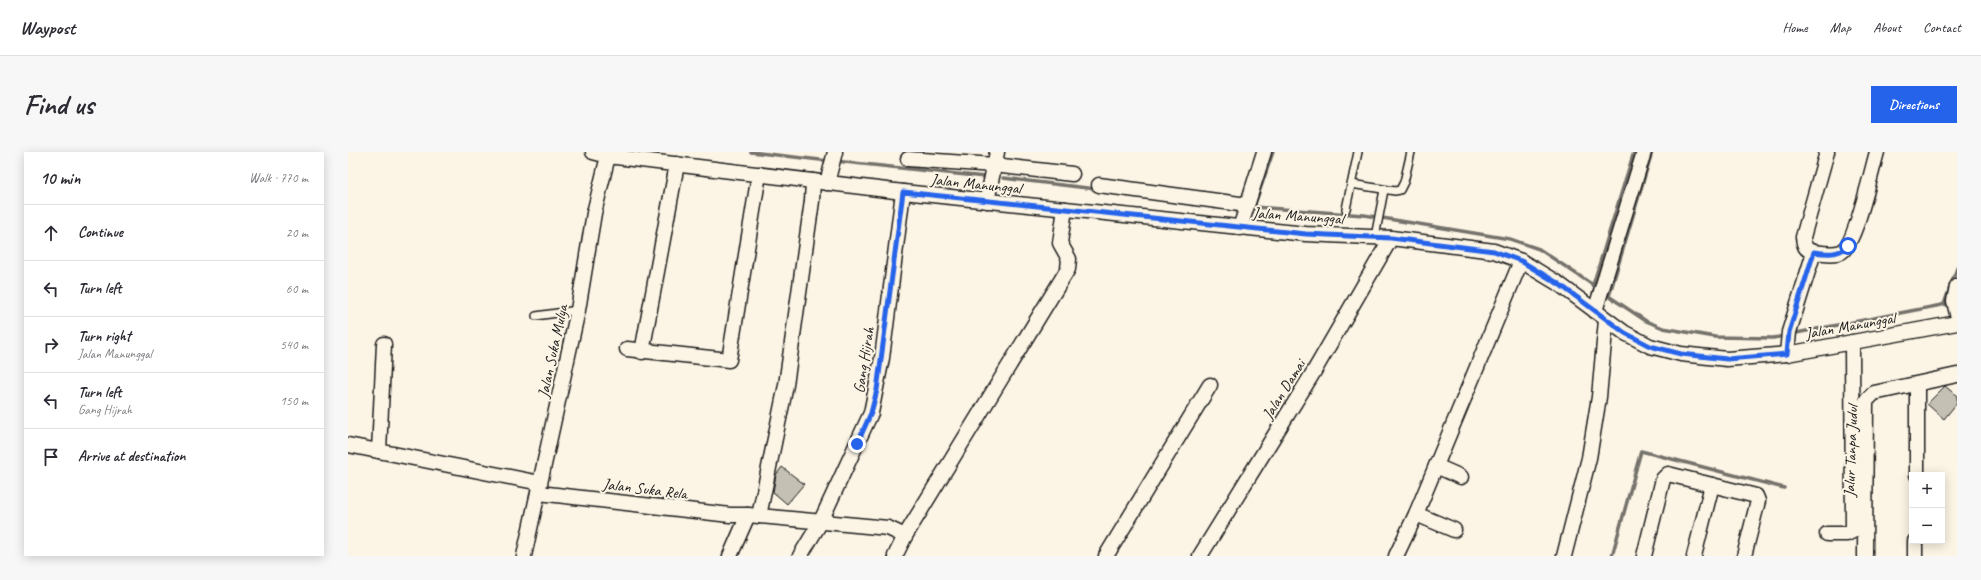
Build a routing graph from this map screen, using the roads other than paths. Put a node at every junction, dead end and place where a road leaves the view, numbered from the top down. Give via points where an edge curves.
1 (593, 152) edge
2 (835, 152) edge
3 (1264, 152) edge
4 (1358, 152) edge
5 (1411, 152) edge
6 (1644, 152) edge
7 (1827, 152) edge
8 (1877, 152) edge
9 (608, 154) edge
10 (908, 159) dead end
11 (995, 162) edge
12 (677, 164) junction
13 (759, 174) junction
14 (1072, 174) dead end
15 (813, 181) junction
16 (827, 183) junction
17 (1351, 184) junction
18 (1099, 185) dead end
19 (1384, 190) junction
20 (903, 192) junction
21 (987, 201) junction
22 (1247, 205) junction
23 (1066, 209) junction
24 (1346, 209) dead end
25 (1241, 226) junction
26 (1376, 235) junction
27 (1391, 238) junction
28 (1814, 252) junction
29 (1521, 261) junction
30 (1957, 286) edge
31 (578, 310) junction
32 (1956, 310) edge
33 (1599, 313) junction
34 (536, 316) dead end
35 (1957, 323) edge
36 (1852, 342) junction
37 (384, 344) dead end
38 (627, 349) dead end
39 (1787, 351) junction
40 (642, 352) junction
41 (1957, 375) edge
42 (1210, 385) dead end
43 (1917, 385) junction
44 (348, 445) edge
45 (379, 451) junction
46 (1436, 466) junction
47 (1917, 472) edge
48 (1461, 477) dead end
49 (1712, 485) junction
50 (539, 488) junction
51 (1416, 514) junction
52 (754, 516) junction
53 (820, 523) junction
54 (1454, 530) dead end
55 (1827, 534) dead end
56 (905, 536) junction
57 (1915, 544) edge
58 (524, 556) edge
59 (730, 556) edge
60 (800, 556) edge
61 (895, 556) edge
62 (1106, 556) edge
63 (1200, 556) edge
64 (1396, 556) edge
65 (1564, 556) edge
66 (1644, 556) edge
67 (1694, 556) edge
68 (1744, 556) edge
69 (1865, 556) edge
70 (1915, 556) edge

1 - 9 street, Jalan Manunggal
2 - 16 street
3 - 22 street
4 - 17 lane
5 - 19 lane via 1400,190
6 - 33 street via 1604,281
7 - 28 street via 1803,237 1804,246
8 - 28 street via 1848,246 1842,252
9 - 12 street, Jalan Manunggal
9 - 31 street, Jalan Suka Mulya via 594,213
10 - 11 street
11 - 14 street
11 - 21 street
12 - 13 street, Jalan Manunggal
12 - 40 street
13 - 15 street, Jalan Manunggal
13 - 40 street via 729,360
15 - 16 street, Jalan Manunggal
15 - 52 street via 786,385
16 - 20 street, Jalan Manunggal
17 - 19 lane
17 - 24 lane
18 - 22 street
19 - 26 lane
20 - 21 street, Jalan Manunggal
20 - 53 street, Gang Hijrah via 877,390 871,413
21 - 23 street, Jalan Manunggal
22 - 25 street
23 - 25 street, Jalan Manunggal
23 - 56 street via 1060,243 1069,259 1068,270
25 - 26 street, Jalan Manunggal via 1306,234
26 - 27 street, Jalan Manunggal
27 - 29 street, Jalan Manunggal via 1494,251
27 - 63 street, Jalan Damai via 1313,373
28 - 39 street via 1789,332
29 - 33 street, Jalan Manunggal
29 - 46 street
30 - 32 street
31 - 34 lane
31 - 50 street, Jalan Suka Mulya
33 - 39 street, Jalan Manunggal via 1650,346 1681,354 1727,359
33 - 65 street via 1599,397 1589,458
35 - 36 street, Jalan Manunggal
36 - 39 street, Jalan Manunggal
36 - 55 street via 1853,531 1847,534
37 - 45 street
38 - 40 street
41 - 43 street, Jalur Tanpa Judul
42 - 62 street
43 - 47 street
43 - 69 street, Jalur Tanpa Judul via 1874,394 1866,400
44 - 45 street, Jalan Suka Rela
45 - 50 street, Jalan Suka Rela
46 - 48 street
46 - 51 street
49 - 66 street via 1666,475
49 - 67 street
49 - 68 street via 1753,494 1757,498
50 - 52 street, Jalan Suka Rela via 730,515
50 - 58 street, Jalan Suka Mulya
51 - 54 street
51 - 64 street
52 - 53 street, Jalan Suka Rela
52 - 59 street
53 - 56 street, Jalan Suka Rela via 888,528
53 - 60 street, Gang Hijrah
56 - 61 street
57 - 70 street

